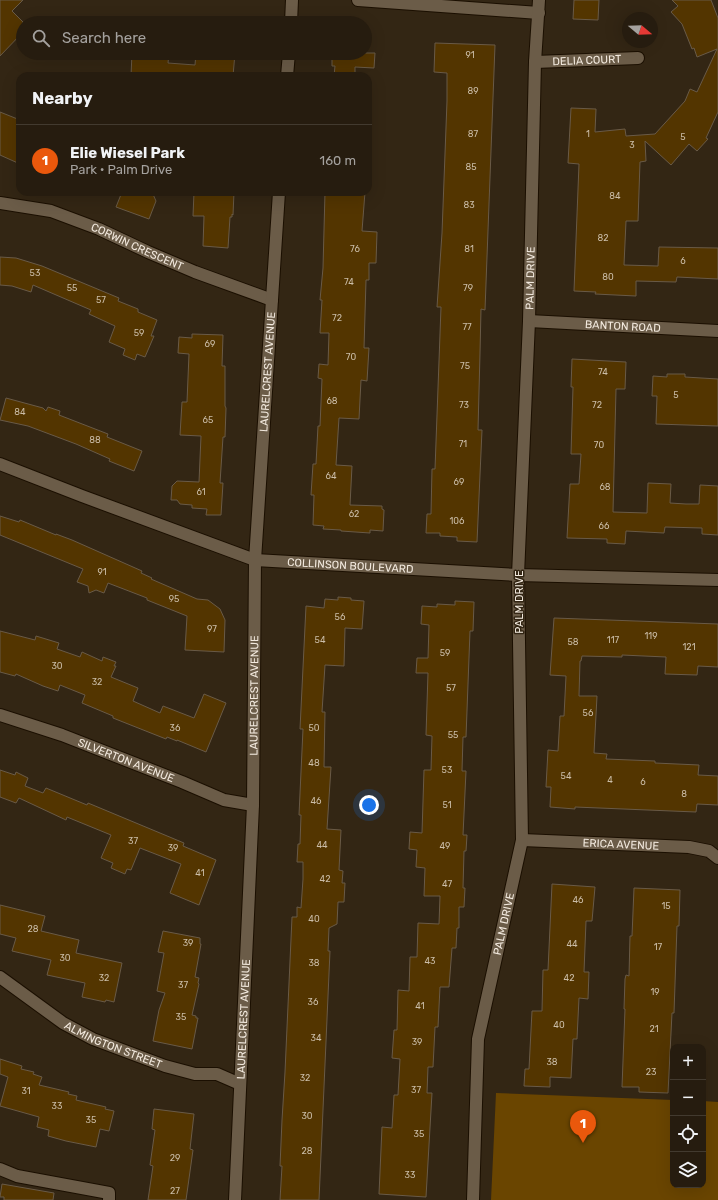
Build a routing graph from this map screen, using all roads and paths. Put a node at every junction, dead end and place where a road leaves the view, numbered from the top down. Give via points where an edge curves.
1 (292, 0) edge
2 (358, 0) edge
3 (539, 0) edge
4 (539, 13) junction
5 (291, 16) edge
6 (638, 58) dead end
7 (288, 60) edge
8 (535, 62) junction
9 (287, 72) edge
10 (279, 196) edge
11 (0, 203) edge
12 (272, 300) junction
13 (529, 321) junction
14 (718, 331) edge
15 (0, 464) edge
16 (255, 560) junction
17 (518, 575) junction
18 (718, 580) edge
19 (0, 715) edge
20 (253, 805) junction
21 (522, 840) junction
22 (718, 858) edge
23 (0, 977) edge
24 (240, 1084) junction
25 (0, 1169) edge
26 (109, 1200) edge
27 (236, 1200) edge
28 (473, 1200) edge

1 - 5 street
2 - 4 street
3 - 4 street, PALM DRIVE
4 - 8 street, PALM DRIVE
6 - 8 street, DELIA COURT
7 - 9 street
8 - 13 street, PALM DRIVE
10 - 12 street, LAURELCREST AVENUE
11 - 12 street, CORWIN CRESCENT via 51,211 99,228 195,272
12 - 16 street, LAURELCREST AVENUE
13 - 14 street, BANTON ROAD
13 - 17 street, PALM DRIVE
15 - 16 street, COLLINSON BOULEVARD
16 - 17 street, COLLINSON BOULEVARD
16 - 20 street, LAURELCREST AVENUE
17 - 18 street, COLLINSON BOULEVARD
17 - 21 street, PALM DRIVE
19 - 20 street, SILVERTON AVENUE via 62,735 224,800
20 - 24 street, LAURELCREST AVENUE
21 - 22 street, ERICA AVENUE via 689,847 709,851
21 - 28 street, PALM DRIVE via 478,1039
23 - 24 street, ALMINGTON STREET via 63,1023 93,1040 165,1066 195,1074 217,1074
24 - 27 street, LAURELCREST AVENUE
25 - 26 street via 17,1176 109,1193

